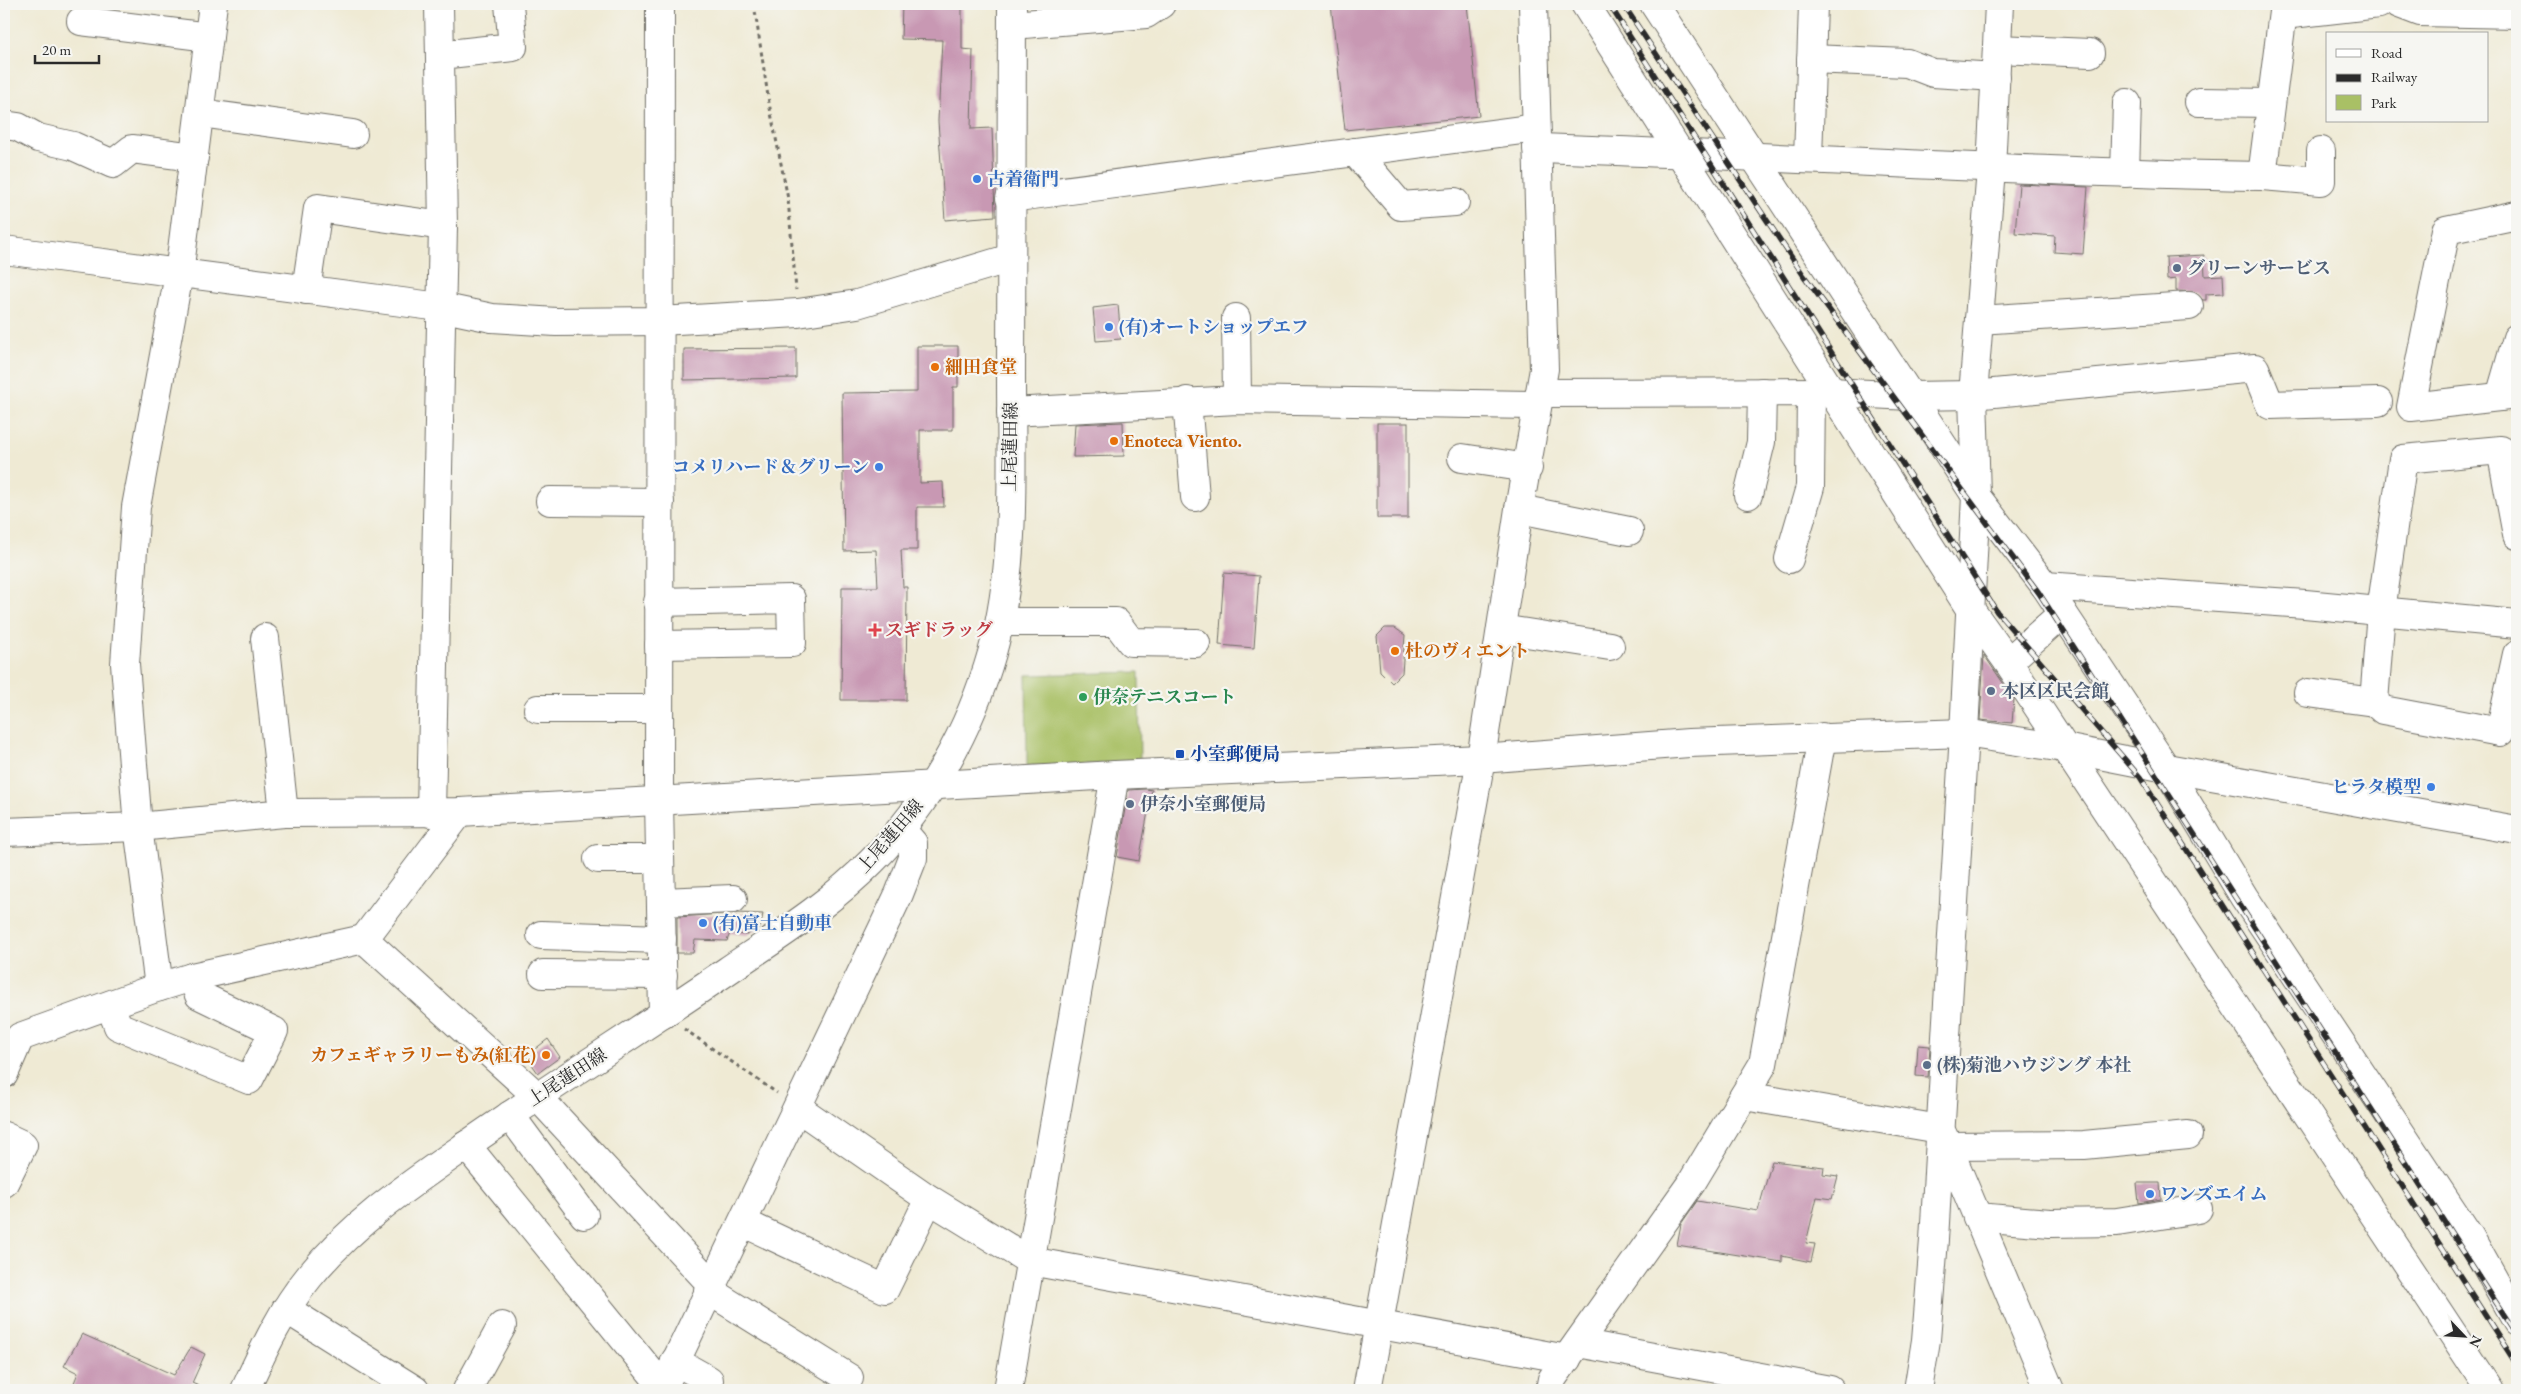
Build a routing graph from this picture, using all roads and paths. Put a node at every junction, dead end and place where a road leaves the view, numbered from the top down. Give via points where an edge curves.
1 (213, 4) edge
2 (439, 4) edge
3 (509, 4) edge
4 (660, 4) edge
5 (754, 4) edge
6 (1160, 4) edge
7 (1533, 4) edge
8 (1585, 4) edge
9 (1654, 4) edge
10 (1813, 4) edge
11 (1999, 4) edge
12 (2379, 4) edge
13 (2399, 4) edge
14 (2284, 9) edge
15 (1012, 14) edge
16 (2517, 14) edge
17 (81, 21) dead end
18 (209, 37) junction
19 (1997, 49) junction
20 (440, 54) junction
21 (2090, 54) dead end
22 (1811, 59) junction
23 (1996, 76) junction
24 (2199, 102) dead end
25 (2127, 103) dead end
26 (2271, 103) junction
27 (200, 113) junction
28 (4, 125) edge
29 (353, 134) dead end
30 (1536, 138) junction
31 (2322, 151) dead end
32 (1355, 152) junction
33 (1680, 153) junction
34 (1754, 156) junction
35 (194, 157) junction
36 (1808, 159) junction
37 (1992, 168) junction
38 (2125, 173) junction
39 (2262, 176) junction
40 (1010, 198) junction
41 (1455, 202) dead end
42 (2517, 215) edge
43 (443, 226) junction
44 (4, 250) edge
45 (1011, 258) junction
46 (179, 274) junction
47 (306, 290) junction
48 (2188, 306) dead end
49 (440, 308) junction
50 (798, 313) junction
51 (1236, 318) dead end
52 (1979, 320) junction
53 (660, 321) junction
54 (2517, 338) edge
55 (1762, 392) junction
56 (1821, 392) junction
57 (1972, 395) junction
58 (1910, 396) junction
59 (2509, 396) edge
60 (1539, 399) junction
61 (1237, 400) junction
62 (1187, 401) junction
63 (2378, 402) dead end
64 (1011, 412) junction
65 (1462, 458) dead end
66 (1528, 468) junction
67 (1748, 495) dead end
68 (1976, 496) junction
69 (1195, 498) dead end
70 (550, 500) dead end
71 (660, 502) junction
72 (1519, 510) junction
73 (1629, 531) dead end
74 (2517, 535) edge
75 (1789, 559) dead end
76 (2045, 586) junction
77 (658, 602) junction
78 (1970, 609) junction
79 (2382, 611) junction
80 (2062, 613) junction
81 (1000, 622) junction
82 (2517, 624) edge
83 (1501, 629) junction
84 (265, 638) dead end
85 (1196, 643) dead end
86 (658, 646) junction
87 (1610, 646) dead end
88 (2517, 654) edge
89 (2008, 662) junction
90 (2308, 693) dead end
91 (2374, 702) junction
92 (538, 709) dead end
93 (659, 709) junction
94 (1964, 733) junction
95 (1822, 737) junction
96 (2064, 748) junction
97 (1481, 759) junction
98 (2166, 768) junction
99 (1116, 775) junction
100 (933, 785) junction
101 (659, 800) junction
102 (431, 812) junction
103 (460, 812) junction
104 (284, 813) junction
105 (138, 828) junction
106 (902, 829) junction
107 (2517, 830) edge
108 (4, 832) edge
109 (598, 859) dead end
110 (660, 860) junction
111 (732, 899) dead end
112 (662, 902) junction
113 (541, 935) dead end
114 (364, 939) junction
115 (662, 939) junction
116 (543, 974) dead end
117 (662, 975) junction
118 (192, 977) junction
119 (159, 987) junction
120 (110, 1005) junction
121 (663, 1014) junction
122 (4, 1074) edge
123 (537, 1096) junction
124 (1744, 1096) junction
125 (798, 1108) junction
126 (510, 1115) junction
127 (2188, 1134) dead end
128 (4, 1136) edge
129 (1944, 1138) junction
130 (466, 1145) junction
131 (4, 1183) edge
132 (930, 1199) junction
133 (2198, 1209) dead end
134 (584, 1215) dead end
135 (1977, 1217) junction
136 (744, 1223) junction
137 (1030, 1261) junction
138 (710, 1288) junction
139 (286, 1309) junction
140 (2517, 1321) edge
141 (1379, 1325) junction
142 (502, 1326) dead end
143 (1572, 1351) junction
144 (675, 1361) junction
145 (849, 1378) dead end
146 (663, 1389) edge
147 (245, 1390) edge
148 (415, 1390) edge
149 (467, 1390) edge
150 (709, 1390) edge
151 (1008, 1390) edge
152 (1368, 1390) edge
153 (1550, 1390) edge
154 (1830, 1390) edge
155 (1918, 1390) edge
156 (2050, 1390) edge
157 (2490, 1390) edge

1 - 18 street
2 - 20 street
3 - 20 street via 513,46
4 - 53 street
5 - 50 path via 788,199
6 - 15 street via 1146,14
7 - 30 street
8 - 33 street
9 - 34 street
10 - 22 street
11 - 19 street
12 - 14 street
13 - 16 street via 2420,12
14 - 26 street
15 - 40 street, 上尾蓮田線
17 - 18 street
18 - 27 street
19 - 21 street
19 - 23 street
20 - 43 street
22 - 23 street via 1907,63 1933,73
22 - 36 street
23 - 37 street
24 - 26 street
25 - 38 street
26 - 39 street
27 - 29 street
27 - 35 street
28 - 35 street via 18,127 38,138 74,146 113,164 132,149
30 - 32 street
30 - 33 street
30 - 60 street via 1544,369
31 - 39 street via 2321,181
32 - 40 street
32 - 41 street via 1401,206
33 - 34 street
33 - 56 street
34 - 36 street
34 - 58 street
35 - 46 street
36 - 37 street
37 - 38 street
37 - 52 street
38 - 39 street
40 - 45 street, 上尾蓮田線
42 - 59 street via 2446,230 2411,407
43 - 47 street via 318,208
43 - 49 street
44 - 46 street
45 - 50 street via 857,304
45 - 64 street, 上尾蓮田線
46 - 47 street
46 - 105 street via 136,507 133,546 125,664
47 - 49 street
48 - 52 street
49 - 53 street via 492,318 556,322
49 - 102 street
50 - 53 street
51 - 61 street
52 - 57 street
53 - 71 street
54 - 59 street
55 - 56 street
55 - 60 street
55 - 67 street via 1761,442
56 - 58 street
56 - 75 street via 1810,487
56 - 78 street
57 - 58 street
57 - 63 street via 2255,368 2270,405
57 - 68 street
58 - 68 street
60 - 61 street
60 - 66 street
61 - 62 street
62 - 64 street
62 - 69 street
64 - 81 street, 上尾蓮田線 via 1008,563
65 - 66 street
66 - 72 street
68 - 76 street
68 - 78 street
70 - 71 street
71 - 77 street
72 - 73 street
72 - 83 street
74 - 79 street via 2501,450 2403,459
76 - 79 street
76 - 80 street
77 - 86 street
77 - 86 street via 791,599 792,643
78 - 89 street
78 - 94 street
79 - 82 street
79 - 91 street
80 - 89 street
80 - 98 street
81 - 85 street via 1116,622 1131,642
81 - 100 street, 上尾蓮田線 via 978,694 960,738
83 - 87 street
83 - 97 street
84 - 104 street
86 - 93 street
88 - 91 street via 2500,732 2383,710
89 - 96 street
90 - 91 street
92 - 93 street
93 - 101 street
94 - 95 street
94 - 96 street
94 - 129 street
95 - 97 street via 1689,743
95 - 124 street via 1763,1064
96 - 98 street
96 - 157 street
97 - 99 street
97 - 141 street
98 - 107 street
98 - 140 street via 2244,897 2470,1237
99 - 100 street
99 - 137 street
100 - 101 street
100 - 106 street, 上尾蓮田線
101 - 103 street
101 - 110 street
102 - 103 street
102 - 104 street
103 - 114 street
104 - 105 street
105 - 108 street
105 - 119 street
106 - 121 street, 上尾蓮田線 via 844,887
106 - 125 street via 913,843 912,858 899,894
109 - 110 street
110 - 112 street
111 - 112 street
112 - 115 street
113 - 115 street
114 - 118 street
114 - 123 street
115 - 117 street
116 - 117 street
117 - 121 street
118 - 119 street
118 - 120 street via 199,995 274,1031 249,1080 118,1026
119 - 120 street
120 - 122 street via 20,1037
121 - 123 street, 上尾蓮田線
121 - 125 path
123 - 126 street, 上尾蓮田線
123 - 138 street
124 - 129 street
124 - 143 street via 1692,1182
125 - 132 street
125 - 136 street
126 - 130 street, 上尾蓮田線
126 - 134 street
127 - 129 street via 2084,1145
128 - 131 street via 23,1145
129 - 135 street
129 - 155 street via 1927,1330
130 - 139 street, 上尾蓮田線 via 365,1220 314,1271
130 - 146 street
132 - 136 street via 885,1289
132 - 137 street
133 - 135 street via 2118,1222 2050,1223
135 - 156 street
136 - 138 street
137 - 141 street
137 - 151 street
138 - 144 street
138 - 145 street
139 - 147 street, 上尾蓮田線
139 - 148 street
141 - 143 street
141 - 152 street
142 - 149 street
143 - 153 street via 1552,1379
143 - 154 street
144 - 146 street
144 - 150 street via 709,1380

